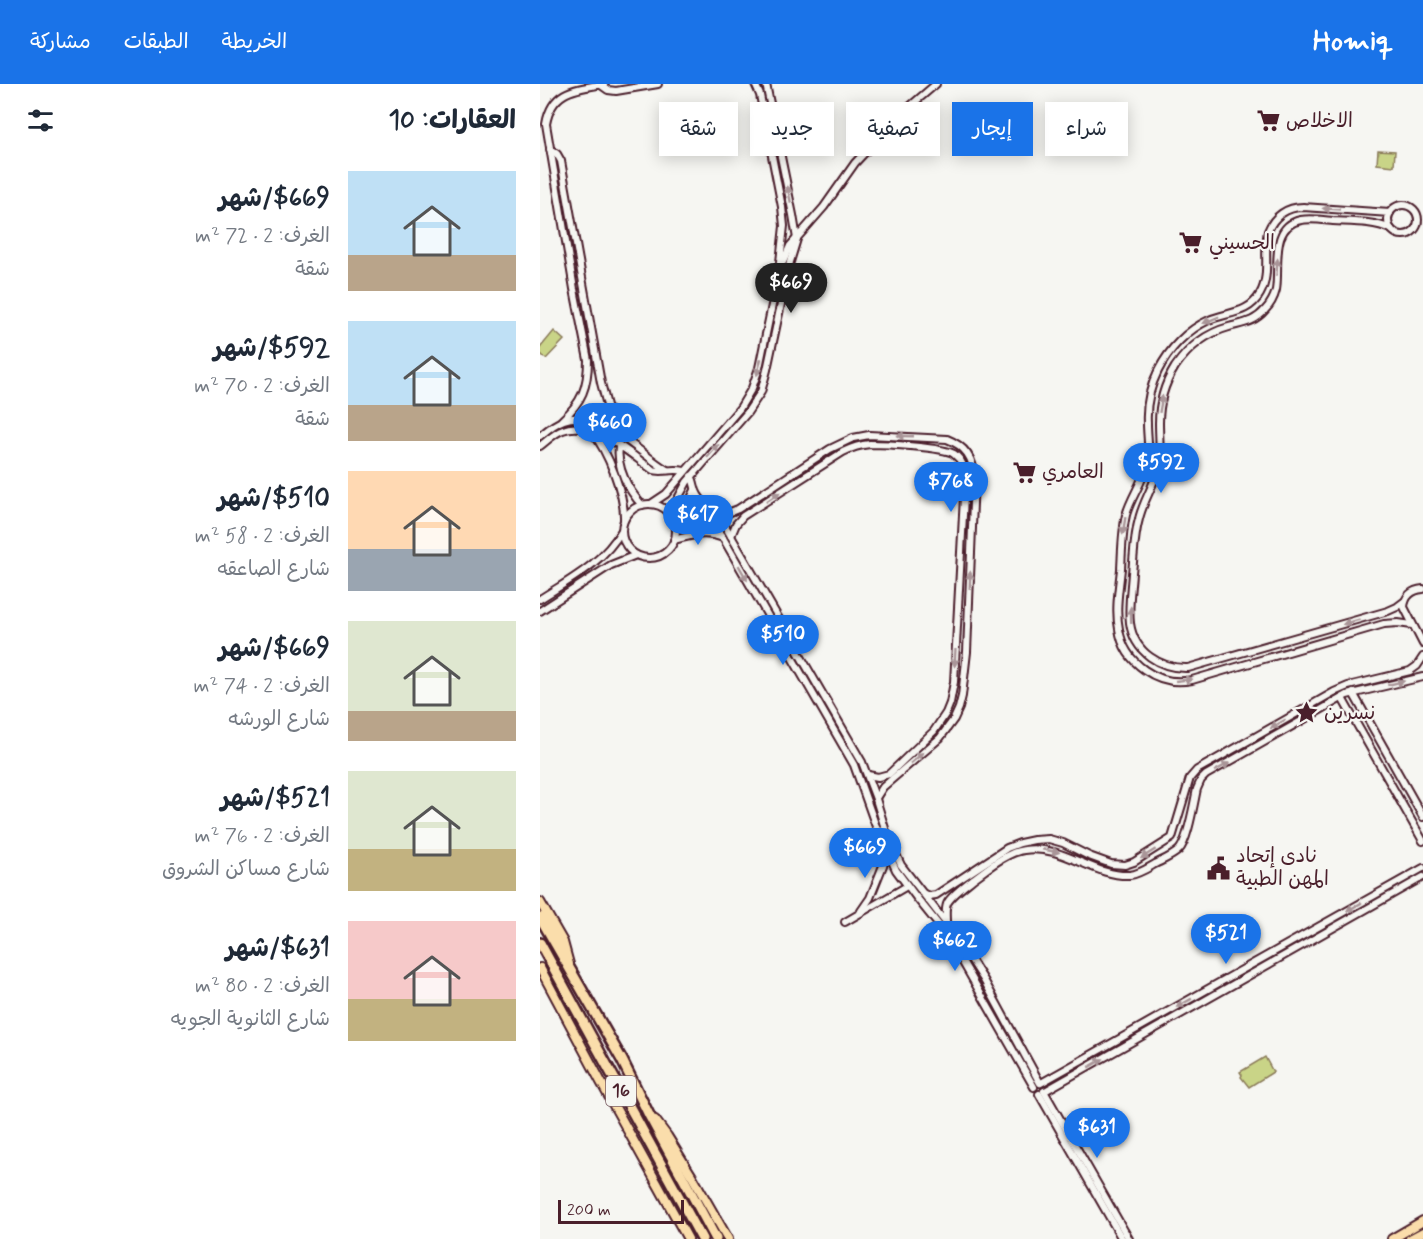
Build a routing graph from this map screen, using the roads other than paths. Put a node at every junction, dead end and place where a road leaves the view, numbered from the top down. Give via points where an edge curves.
1 (603, 84) edge
2 (658, 84) edge
3 (755, 84) edge
4 (766, 84) edge
5 (936, 84) edge
6 (550, 149) junction
7 (1415, 211) junction
8 (1389, 213) junction
9 (1423, 215) edge
10 (784, 226) junction
11 (795, 226) junction
12 (1423, 227) edge
13 (1415, 228) junction
14 (1391, 229) junction
15 (797, 239) junction
16 (779, 271) junction
17 (584, 288) junction
18 (574, 289) junction
19 (765, 342) junction
20 (773, 344) junction
21 (562, 420) junction
22 (589, 430) junction
23 (618, 435) junction
24 (540, 436) edge
25 (619, 446) junction
26 (540, 447) edge
27 (667, 470) junction
28 (684, 471) junction
29 (691, 476) junction
30 (695, 490) junction
31 (651, 504) junction
32 (642, 505) junction
33 (738, 509) junction
34 (716, 514) junction
35 (743, 516) junction
36 (672, 518) junction
37 (623, 527) junction
38 (731, 536) junction
39 (723, 538) junction
40 (674, 540) junction
41 (636, 555) junction
42 (1423, 589) edge
43 (540, 599) edge
44 (1405, 601) junction
45 (540, 611) edge
46 (1412, 625) junction
47 (1423, 644) edge
48 (1423, 657) edge
49 (1423, 677) edge
50 (1361, 683) junction
51 (1363, 691) junction
52 (1353, 693) junction
53 (1341, 698) junction
54 (1359, 706) junction
55 (1349, 711) junction
56 (895, 772) junction
57 (868, 775) junction
58 (1189, 782) junction
59 (1199, 784) junction
60 (876, 799) junction
61 (881, 813) junction
62 (873, 816) junction
63 (1423, 817) edge
64 (1423, 841) edge
65 (891, 851) junction
66 (1423, 868) edge
67 (1423, 877) edge
68 (907, 886) junction
69 (922, 893) junction
70 (938, 894) junction
71 (540, 902) edge
72 (947, 902) junction
73 (859, 914) junction
74 (540, 917) edge
75 (845, 922) dead end
76 (946, 923) junction
77 (540, 943) edge
78 (540, 968) edge
79 (571, 971) junction
80 (1227, 978) junction
81 (1218, 983) junction
82 (987, 985) junction
83 (1232, 985) junction
84 (978, 990) junction
85 (1222, 991) junction
86 (1052, 1077) junction
87 (1038, 1084) junction
88 (1054, 1086) junction
89 (1042, 1092) junction
90 (1051, 1102) junction
91 (649, 1115) junction
92 (1423, 1221) edge
93 (1423, 1232) edge
94 (688, 1239) edge
95 (702, 1239) edge
96 (716, 1239) edge
97 (728, 1239) edge
98 (1122, 1239) edge
99 (1129, 1239) edge
100 (1392, 1239) edge
101 (1410, 1239) edge

1 - 2 street via 616,91
1 - 6 street via 571,90 556,100 546,124
3 - 10 street
11 -> 4 street
5 - 15 street via 855,163
6 - 17 street via 561,161
6 - 18 street
7 - 8 street via 1403,205
7 - 9 street
7 - 13 street
8 - 14 street
8 -> 46 street via 1303,207 1281,213 1268,231 1265,282 1257,299 1242,311 1195,328 1166,357 1149,399 1148,452 1143,478 1124,524 1118,622 1122,642 1137,664 1160,678 1179,682 1384,624
10 - 11 street
10 - 16 street
11 - 15 street
12 - 13 street
13 - 14 street via 1405,235
44 -> 14 street via 1388,611 1188,668 1168,666 1150,657 1137,641 1130,615 1136,530 1157,469 1162,396 1177,365 1203,339 1252,321 1267,308 1276,291 1280,239 1291,224 1306,219 1377,224
15 - 16 street
15 - 20 street
16 - 19 street
17 - 18 street
17 - 23 street via 607,406
18 - 21 street via 588,372 578,404
19 - 20 street
19 -> 28 street via 749,394
29 -> 20 street via 757,399
21 - 23 street via 583,418
21 - 24 street
22 - 25 street
22 - 26 street via 562,430
22 - 37 street via 603,447 619,489
23 - 27 street
25 - 27 street via 653,470
25 - 32 street via 618,458 627,482
27 - 28 street
28 - 31 street via 666,494
29 - 30 street
29 - 36 street via 679,495
30 - 34 street
30 - 39 street via 694,502
31 - 32 street
31 - 36 street
32 - 37 street via 628,514
33 - 34 street
33 - 35 street
56 -> 33 street via 940,738 954,719 962,696 974,478 968,453 947,439 869,435 853,438
34 - 38 street
35 - 38 street
35 -> 56 street via 856,447 870,444 940,449 952,453 964,466 953,693 934,731
36 - 40 street via 676,528
37 - 41 street via 624,542
37 - 43 street via 598,561
38 - 57 street
39 - 40 street via 701,533
39 -> 62 street via 854,765
40 - 41 street via 659,556
41 - 45 street via 611,565
42 - 44 street via 1411,592
44 - 46 street
46 - 47 street
48 - 50 street via 1410,671
51 -> 49 street
50 - 51 street
50 -> 58 street via 1326,696 1197,770
51 - 52 street
52 - 53 street
52 - 54 street
53 - 55 street
59 -> 53 street via 1207,774
54 - 55 street
54 - 63 street
55 - 64 street
56 - 57 street
56 - 60 street
57 - 60 street
58 - 59 street
58 -> 70 street via 1172,838 1134,862 1111,864 1063,843 1034,840 1007,848
72 -> 59 street via 1006,856 1024,850 1062,853 1110,873 1139,873 1183,845
60 - 61 street
61 - 62 street
61 - 65 street
62 - 65 street
65 - 68 street via 896,870
65 - 69 street
65 - 73 street
66 -> 80 street
67 - 83 street
68 - 73 street
68 - 84 street via 949,938
69 - 70 street
69 - 76 street
70 - 72 street
71 - 79 main road, 16 via 563,942
72 - 76 street
73 - 75 street
74 - 79 highway, 16
76 - 82 street
77 - 95 highway, 16
78 - 94 main road, 16
79 - 91 highway, 16
80 - 81 street
80 - 83 street
81 - 85 street
81 -> 86 street
82 - 84 street via 982,984
82 - 87 street
83 - 85 street
84 - 87 street
88 -> 85 street
86 - 87 street
86 - 88 street
87 - 89 street via 1045,1087
87 - 89 street via 1034,1091
88 - 89 street
88 - 90 street
89 - 90 street
89 - 98 street
90 - 99 street
91 - 96 highway, 16
91 - 97 main road, 16 via 666,1136
92 - 100 main road
93 - 101 main road

